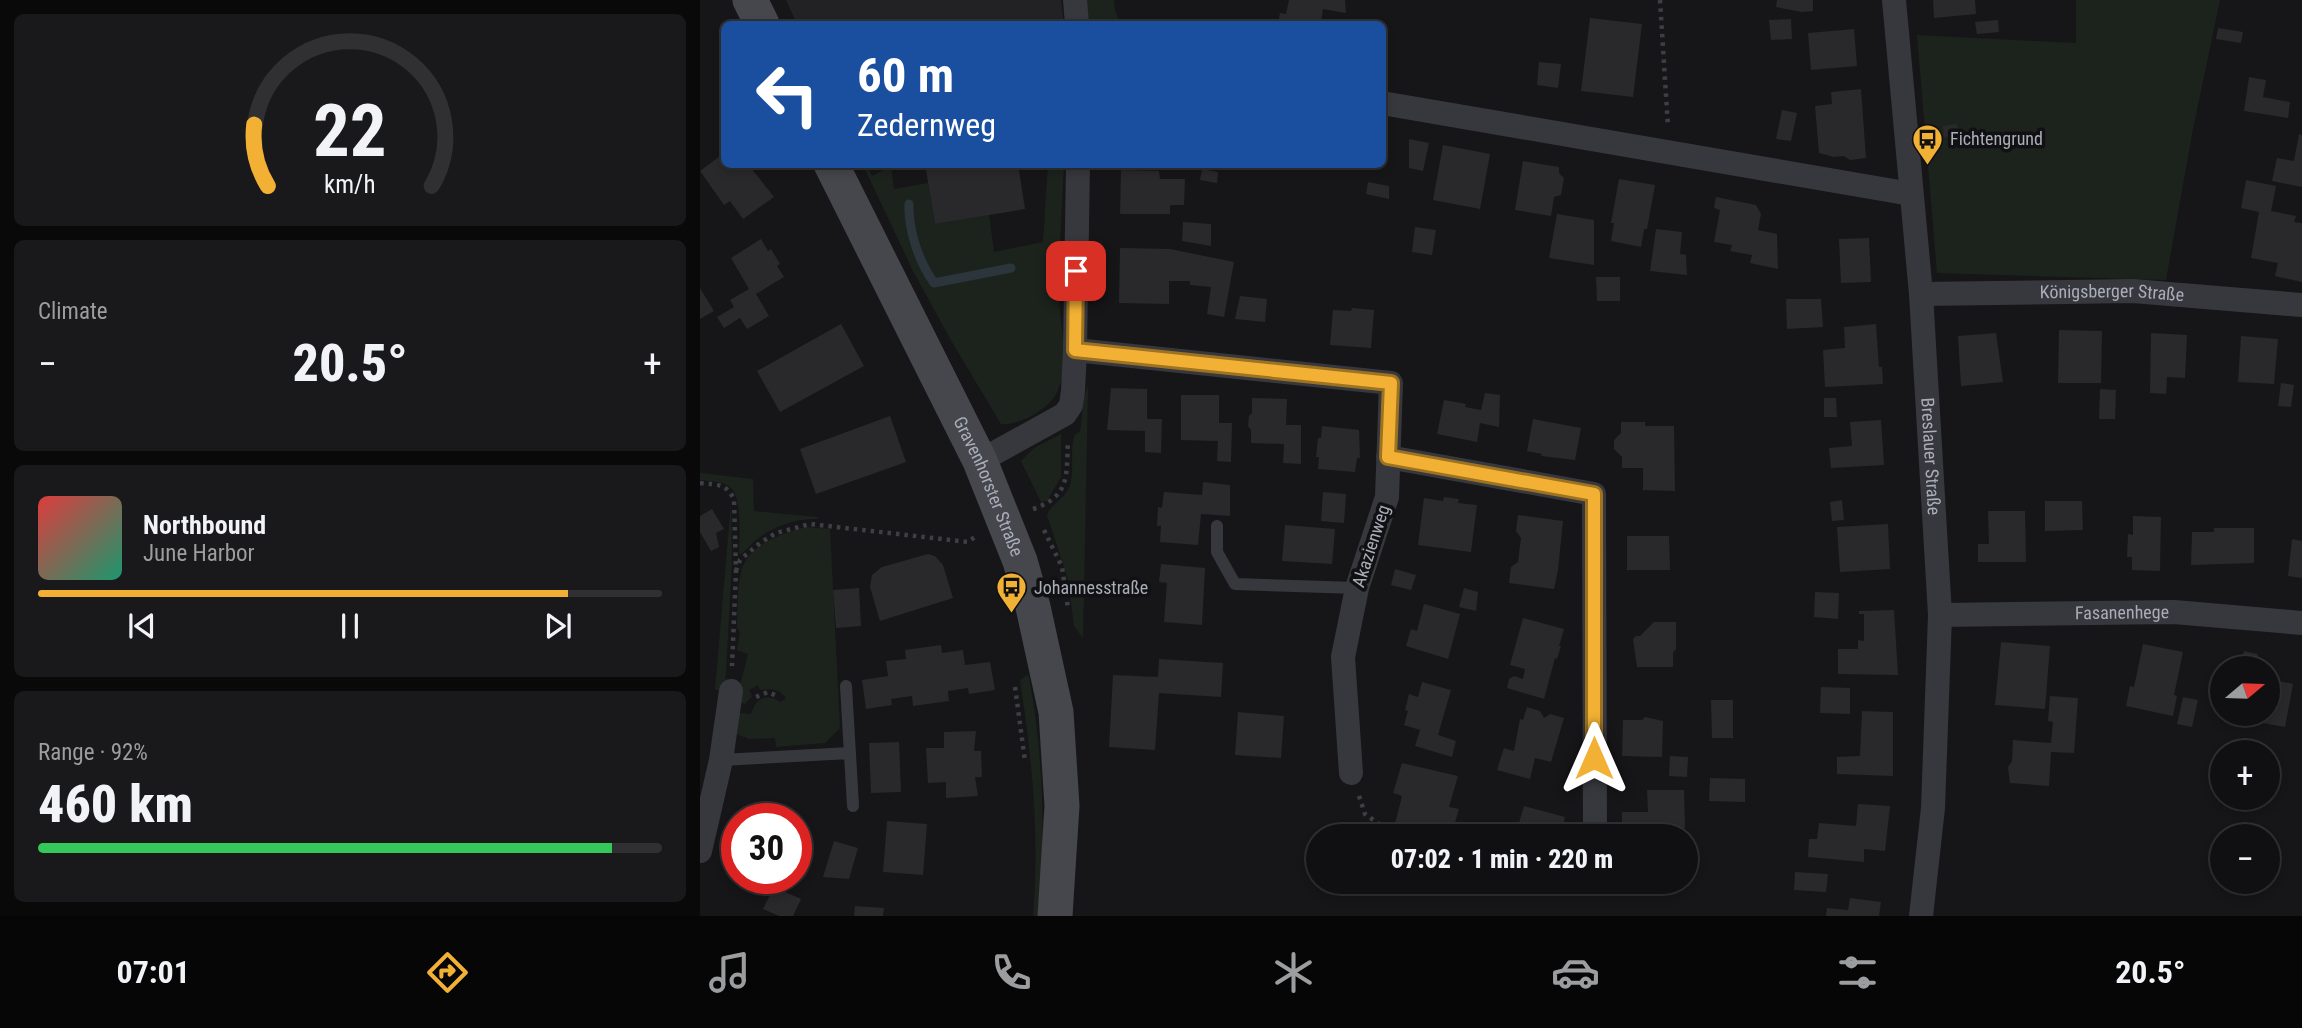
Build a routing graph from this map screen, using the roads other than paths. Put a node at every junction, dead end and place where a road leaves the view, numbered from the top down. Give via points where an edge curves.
1 (750, 0) edge
2 (1075, 0) edge
3 (1894, 0) edge
4 (760, 21) edge
5 (1077, 21) edge
6 (1386, 104) edge
7 (833, 168) edge
8 (1078, 168) edge
9 (1911, 194) junction
10 (1921, 294) junction
11 (2302, 305) edge
12 (1075, 350) junction
13 (1388, 457) junction
14 (980, 461) junction
15 (1217, 526) dead end
16 (1357, 588) junction
17 (1940, 615) junction
18 (2302, 623) edge
19 (846, 686) dead end
20 (731, 691) road end
21 (850, 752) junction
22 (721, 760) junction
23 (1351, 773) road end
24 (853, 806) dead end
25 (1595, 824) edge
26 (700, 851) edge
27 (1055, 916) edge
28 (1921, 916) edge

1 - 4 main road
2 - 5 street
3 - 9 street, Breslauer Straße
6 - 9 street
7 - 14 main road, Gravenhorster Straße
8 - 12 street
9 - 10 street, Breslauer Straße
10 - 11 street, Königsberger Straße via 2133,291
10 - 17 street, Breslauer Straße
12 - 13 street, Akazienweg via 1391,383
12 - 14 street via 1071,405 1065,414
13 - 16 street, Akazienweg via 1387,497
13 - 25 street via 1594,494
14 - 27 main road, Gravenhorster Straße via 988,534 1020,561 1056,712 1062,806
15 - 16 lane via 1217,552 1235,584
16 - 23 street, Akazienweg via 1343,657
17 - 18 street, Fasanenhege via 2174,612
17 - 28 street, Breslauer Straße via 1933,808
19 - 21 lane
20 - 22 street
21 - 22 lane
21 - 24 lane
22 - 26 street

